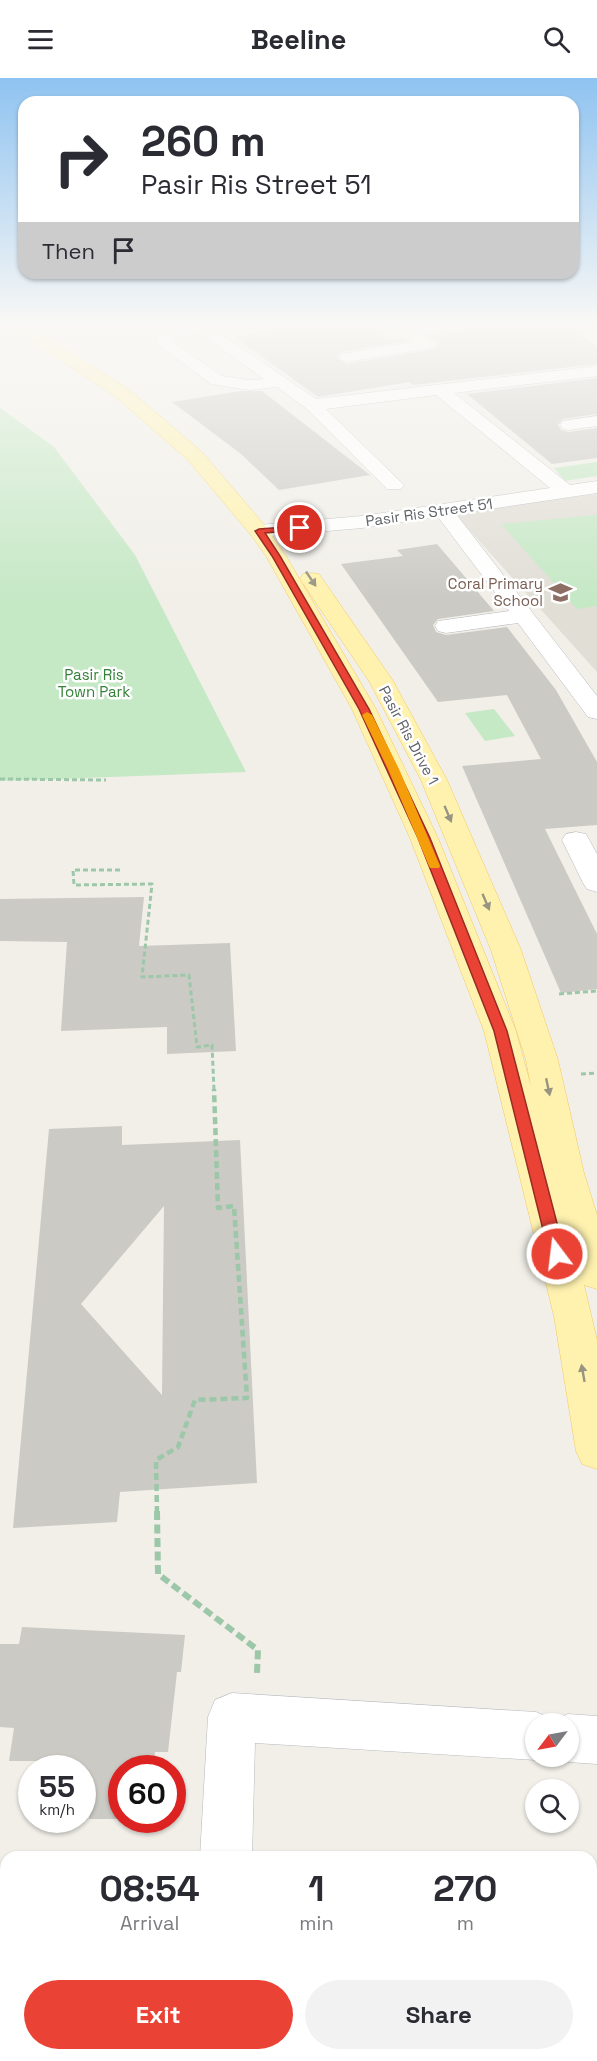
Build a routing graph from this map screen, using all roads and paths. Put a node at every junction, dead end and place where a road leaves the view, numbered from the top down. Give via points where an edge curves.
1 (148, 415) edge
2 (163, 415) edge
3 (323, 415) edge
4 (470, 415) edge
5 (597, 421) edge
6 (569, 425) dead end
7 (394, 485) dead end
8 (597, 487) edge
9 (567, 492) junction
10 (444, 511) junction
11 (269, 531) junction
12 (524, 616) junction
13 (446, 627) dead end
14 (582, 693) junction
15 (597, 712) edge
16 (597, 730) edge
17 (0, 779) edge
18 (106, 780) dead end
19 (586, 851) edge
20 (120, 870) dead end
21 (597, 884) edge
22 (597, 991) edge
23 (557, 994) dead end
24 (597, 1274) edge
25 (597, 1451) edge
26 (258, 1650) dead end
27 (525, 1735) edge
28 (579, 1739) edge
29 (597, 1740) edge
30 (226, 1851) edge

1 - 11 main road, Pasir Ris Drive 1
2 - 11 main road, Pasir Ris Drive 1 via 246,493
3 - 7 street
4 - 9 street
5 - 6 street
8 - 9 street, Pasir Ris Street 51
9 - 10 street, Pasir Ris Street 51
10 - 11 street, Pasir Ris Street 51
10 - 12 street
11 -> 24 main road, Pasir Ris Drive 1 via 381,681 434,780 510,961 542,1060 566,1173
25 -> 11 main road, Pasir Ris Drive 1 via 573,1316 500,1031 394,769 276,556
12 - 13 street
12 - 14 street
14 - 15 street
14 - 16 street via 577,697 575,710 585,724
17 - 18 path
19 - 21 street
20 - 26 path via 73,870 74,885 152,884 142,977 189,975 197,1047 212,1045 218,1208 234,1206 247,1398 195,1400 178,1448 156,1460 158,1574
22 - 23 path
27 - 30 street via 232,1717
28 - 29 street

